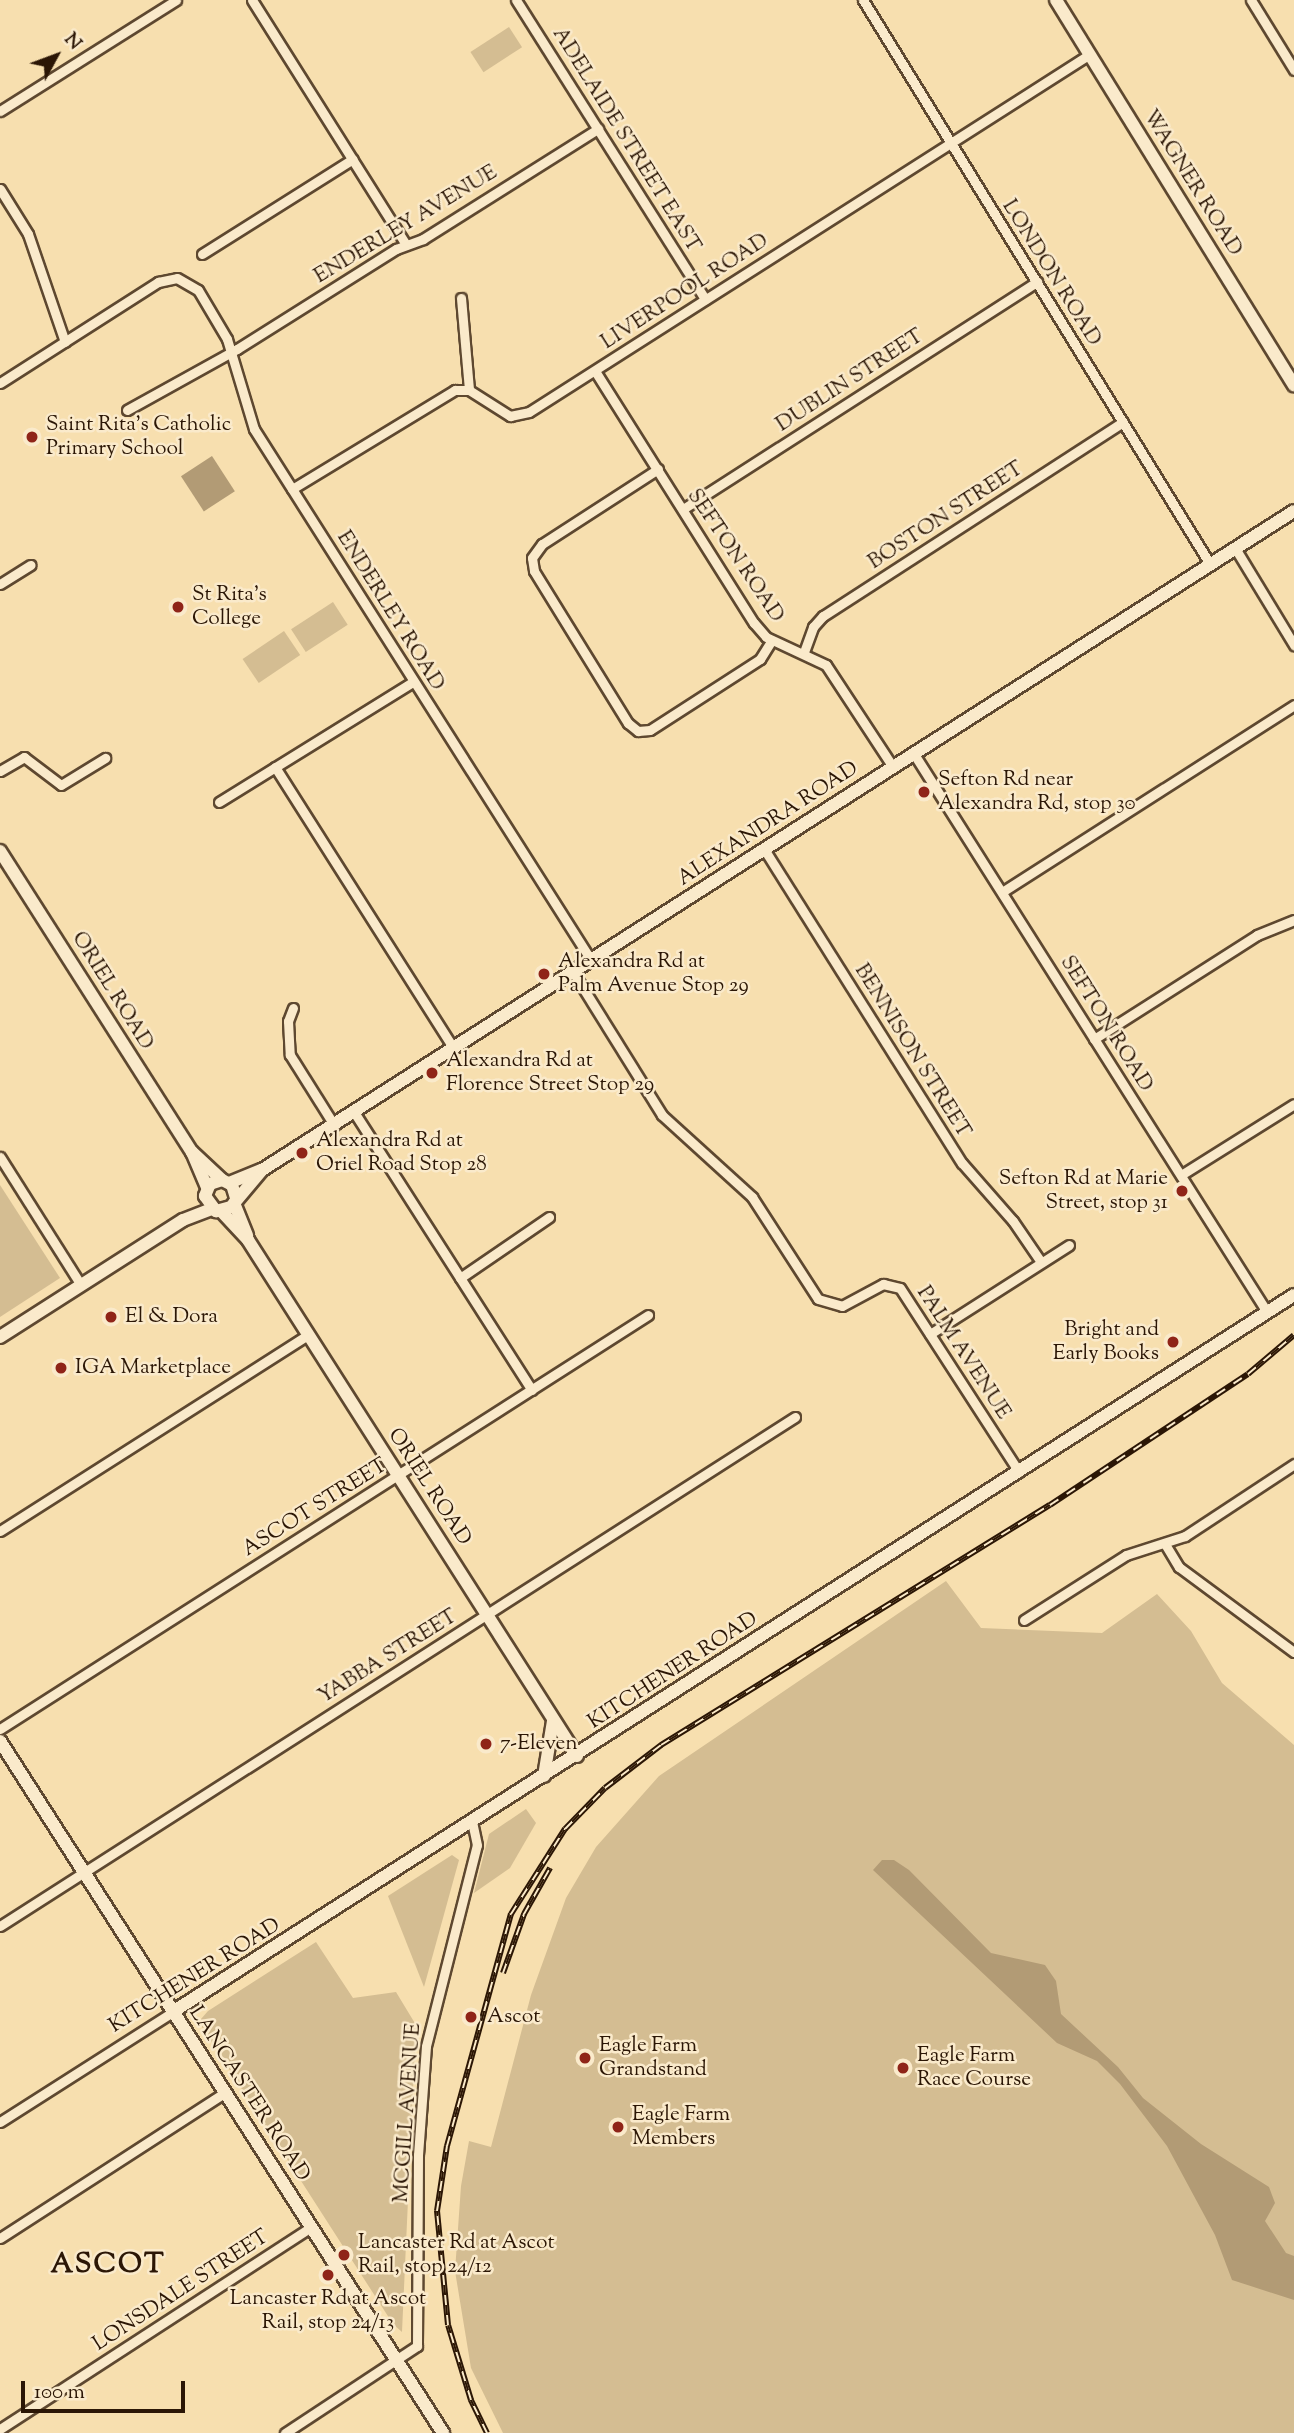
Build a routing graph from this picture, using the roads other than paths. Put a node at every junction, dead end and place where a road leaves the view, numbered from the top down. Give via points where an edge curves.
1 (176, 0) edge
2 (252, 0) edge
3 (516, 0) edge
4 (863, 0) edge
5 (1056, 0) edge
6 (1251, 0) edge
7 (1090, 54) junction
8 (1294, 70) edge
9 (0, 111) edge
10 (598, 129) junction
11 (950, 142) junction
12 (353, 159) junction
13 (0, 189) edge
14 (406, 245) junction
15 (202, 254) dead end
16 (1037, 282) junction
17 (461, 298) dead end
18 (705, 299) junction
19 (65, 342) junction
20 (232, 351) junction
21 (595, 371) junction
22 (0, 383) edge
23 (1294, 386) edge
24 (469, 390) junction
25 (127, 410) dead end
26 (1123, 422) junction
27 (658, 469) junction
28 (292, 489) junction
29 (683, 509) junction
30 (1294, 511) edge
31 (1234, 548) junction
32 (1210, 564) junction
33 (31, 565) dead end
34 (0, 584) edge
35 (772, 640) junction
36 (1294, 645) edge
37 (804, 652) junction
38 (414, 681) junction
39 (1294, 705) edge
40 (914, 754) junction
41 (105, 758) dead end
42 (275, 767) junction
43 (893, 767) junction
44 (0, 771) edge
45 (219, 802) dead end
46 (764, 849) junction
47 (0, 851) edge
48 (1002, 892) junction
49 (1294, 920) edge
50 (591, 960) junction
51 (573, 972) junction
52 (293, 1008) dead end
53 (1094, 1039) junction
54 (453, 1048) junction
55 (1294, 1104) edge
56 (354, 1112) junction
57 (334, 1125) junction
58 (192, 1152) junction
59 (0, 1157) edge
60 (262, 1170) junction
61 (1181, 1175) junction
62 (226, 1181) junction
63 (206, 1191) junction
64 (235, 1201) junction
65 (216, 1210) junction
66 (549, 1217) dead end
67 (183, 1220) junction
68 (248, 1240) junction
69 (1069, 1245) dead end
70 (1041, 1262) junction
71 (460, 1278) junction
72 (81, 1285) junction
73 (1294, 1295) edge
74 (1267, 1312) junction
75 (648, 1315) dead end
76 (930, 1334) junction
77 (308, 1335) junction
78 (0, 1337) edge
79 (531, 1390) junction
80 (795, 1418) dead end
81 (1294, 1464) edge
82 (1019, 1472) junction
83 (398, 1475) junction
84 (0, 1531) edge
85 (1165, 1544) junction
86 (487, 1614) junction
87 (1024, 1620) dead end
88 (1294, 1652) edge
89 (554, 1721) junction
90 (0, 1729) edge
91 (0, 1741) edge
92 (576, 1756) junction
93 (544, 1776) junction
94 (472, 1822) junction
95 (84, 1872) junction
96 (0, 1926) edge
97 (174, 2011) junction
98 (226, 2092) junction
99 (0, 2122) edge
100 (312, 2227) junction
101 (0, 2238) edge
102 (397, 2361) junction
103 (0, 2429) edge
104 (285, 2433) edge
105 (443, 2433) edge

1 - 9 street
2 - 12 street
3 - 10 street, ADELAIDE STREET EAST
4 - 11 street, LONDON ROAD
5 - 7 street, WAGNER ROAD
6 - 8 street
7 - 11 street, LIVERPOOL ROAD
7 - 23 street, WAGNER ROAD
10 - 14 street, ENDERLEY AVENUE via 423,239
10 - 18 street, ADELAIDE STREET EAST
11 - 16 street, LONDON ROAD
11 - 18 street, LIVERPOOL ROAD
12 - 14 street
12 - 15 street
13 - 19 street via 28,234
14 - 20 street, ENDERLEY AVENUE
16 - 26 street, LONDON ROAD
16 - 29 street, DUBLIN STREET
17 - 24 street
18 - 21 street, LIVERPOOL ROAD
19 - 20 street, ENDERLEY ROAD via 158,282 177,278 198,290
19 - 22 street
20 - 25 street, ENDERLEY AVENUE
20 - 28 street, ENDERLEY ROAD via 251,422
21 - 24 street, LIVERPOOL ROAD via 519,416 499,412
21 - 27 street, SEFTON ROAD
24 - 28 street via 446,394
26 - 32 street, LONDON ROAD
26 - 37 street, BOSTON STREET via 823,616 813,627
27 - 29 street, SEFTON ROAD
27 - 35 street via 542,544 532,558 534,571 628,723 638,731 650,730 760,659
28 - 38 street, ENDERLEY ROAD
29 - 35 street, SEFTON ROAD via 754,623
30 - 31 street, ALEXANDRA ROAD
31 - 32 street, ALEXANDRA ROAD
31 - 36 street
32 - 40 street, ALEXANDRA ROAD
33 - 34 street
35 - 37 street, SEFTON ROAD
37 - 43 street, SEFTON ROAD via 826,665
38 - 42 street
38 - 50 street, ENDERLEY ROAD
39 - 48 street
40 - 43 street, ALEXANDRA ROAD
40 - 48 street, SEFTON ROAD
41 - 44 street via 61,785 24,757
42 - 45 street
42 - 54 street
43 - 46 street, ALEXANDRA ROAD
46 - 50 street, ALEXANDRA ROAD
46 - 70 street, BENNISON STREET via 961,1163 1013,1221
47 - 58 street, ORIEL ROAD
48 - 53 street, SEFTON ROAD
49 - 53 street via 1257,935
50 - 51 street, ALEXANDRA ROAD
51 - 54 street, ALEXANDRA ROAD
51 - 76 street, PALM AVENUE via 662,1115 752,1197 818,1299 842,1307 883,1284 893,1284
52 - 57 street via 288,1021 290,1055
53 - 61 street, SEFTON ROAD
54 - 56 street, ALEXANDRA ROAD
55 - 61 street
56 - 57 street, ALEXANDRA ROAD
56 - 71 street
57 - 60 street, ALEXANDRA ROAD
58 - 62 street, ORIEL ROAD
58 - 63 street, ORIEL ROAD
59 - 72 street
60 - 62 street, ALEXANDRA ROAD
60 - 64 street, ALEXANDRA ROAD
61 - 74 street, SEFTON ROAD
62 - 63 street, ALEXANDRA ROAD
62 - 64 street, ORIEL ROAD
63 - 65 street, ORIEL ROAD
63 - 67 street
64 - 65 street, ALEXANDRA ROAD
64 - 68 street, ORIEL ROAD
65 - 67 street
65 - 68 street, ORIEL ROAD
66 - 71 street
67 - 72 street
68 - 77 street, ORIEL ROAD
69 - 70 street
70 - 76 street
71 - 79 street
72 - 78 street
73 - 74 street, KITCHENER ROAD
74 - 82 street, KITCHENER ROAD
75 - 79 street, ASCOT STREET
76 - 82 street, PALM AVENUE
77 - 83 street, ORIEL ROAD
77 - 84 street
79 - 83 street, ASCOT STREET
80 - 86 street, YABBA STREET
81 - 85 street
82 - 92 street, KITCHENER ROAD
83 - 86 street, ORIEL ROAD
83 - 90 street, ASCOT STREET
85 - 87 street via 1126,1555
85 - 88 street via 1180,1567
86 - 89 street, ORIEL ROAD
86 - 95 street, YABBA STREET
89 - 92 street, ORIEL ROAD
89 - 93 street
91 - 95 street, LANCASTER ROAD
92 - 93 street, KITCHENER ROAD
93 - 94 street, KITCHENER ROAD
94 - 97 street, KITCHENER ROAD
94 - 102 street, MCGILL AVENUE via 477,1845 426,2046 418,2155 417,2347
95 - 96 street, YABBA STREET
95 - 97 street, LANCASTER ROAD
97 - 98 street, LANCASTER ROAD
97 - 99 street, KITCHENER ROAD
98 - 100 street, LANCASTER ROAD
98 - 101 street
100 - 102 street, LANCASTER ROAD
100 - 103 street, LONSDALE STREET
102 - 104 street, MCGILL AVENUE
102 - 105 street, LANCASTER ROAD

